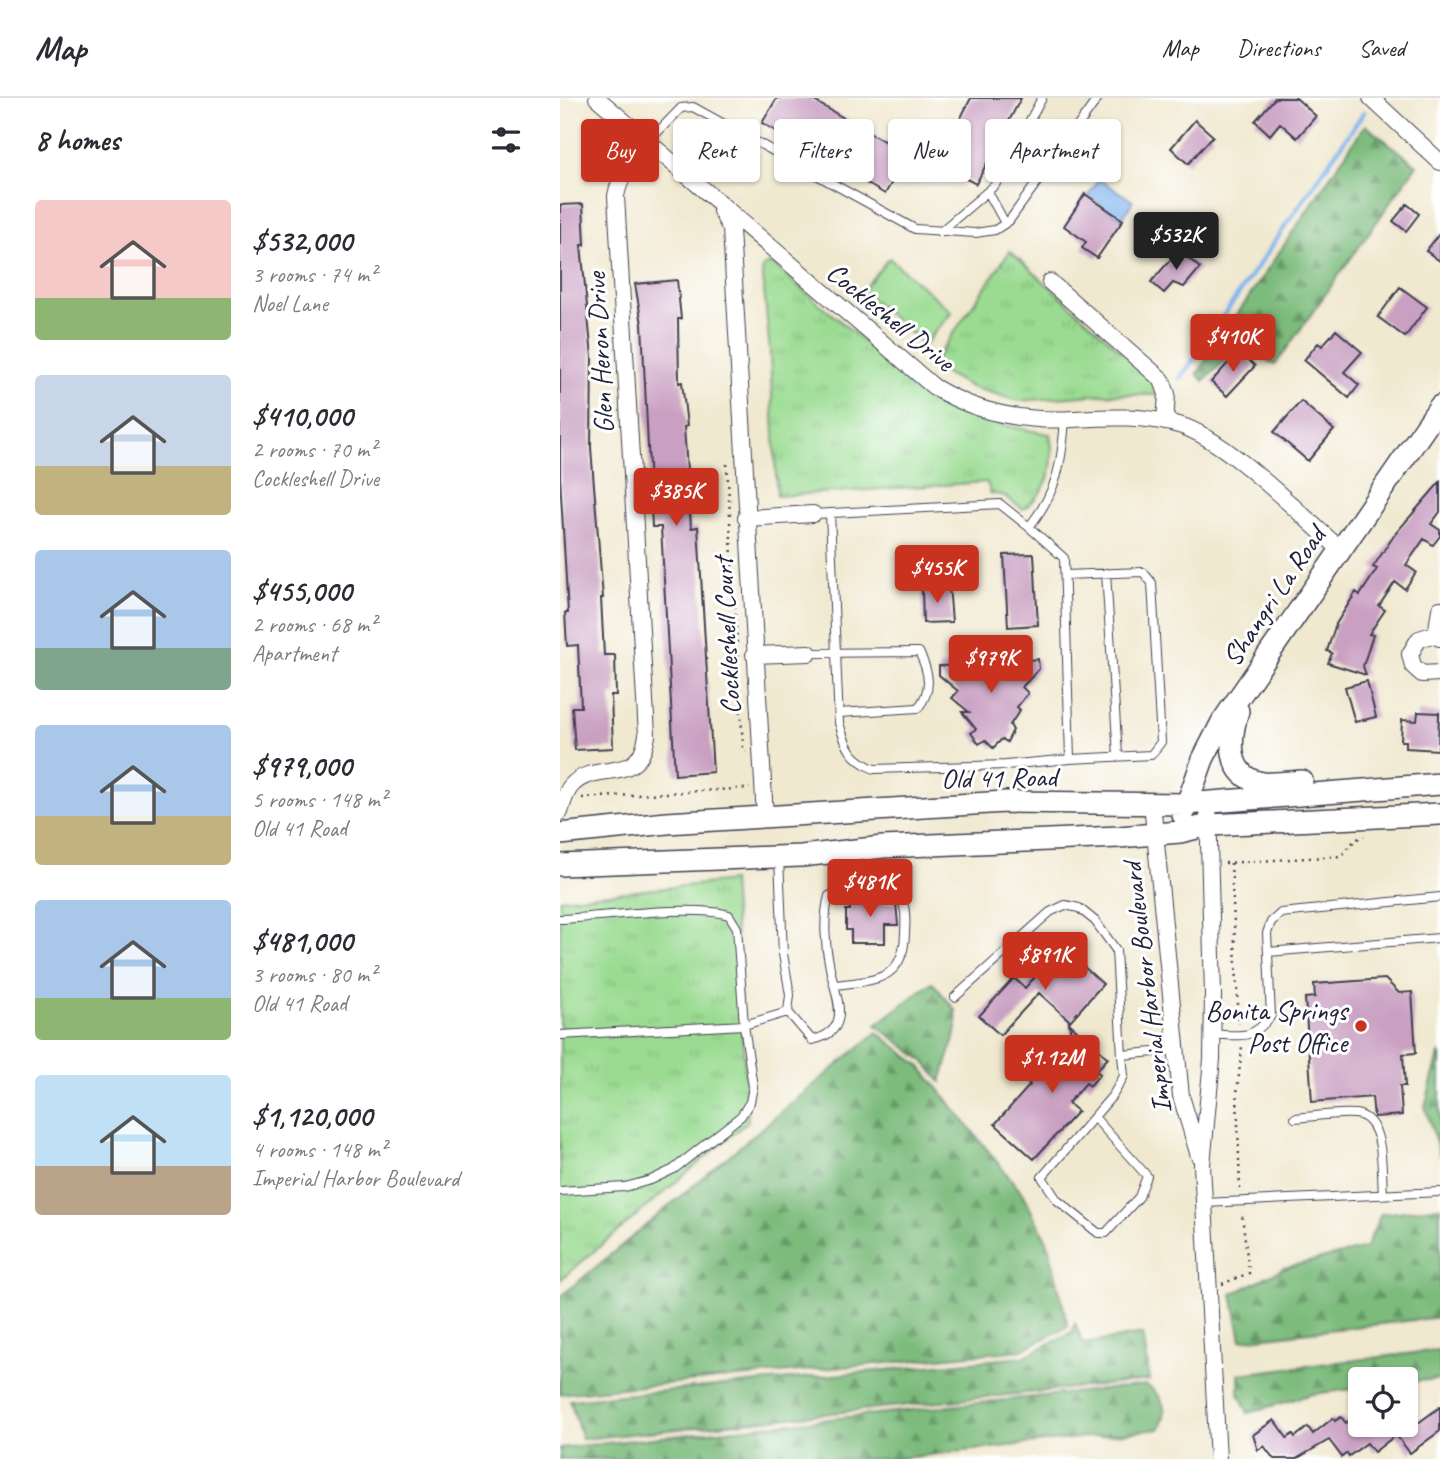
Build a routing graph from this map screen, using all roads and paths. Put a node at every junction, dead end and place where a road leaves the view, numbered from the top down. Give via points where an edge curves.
1 (597, 98) edge
2 (1042, 98) edge
3 (1098, 98) edge
4 (1371, 98) edge
5 (621, 119) edge
6 (659, 130) edge
7 (659, 152) edge
8 (1440, 162) edge
9 (618, 182) edge
10 (988, 192) junction
11 (716, 203) junction
12 (1005, 223) junction
13 (940, 232) junction
14 (1050, 282) dead end
15 (1440, 406) edge
16 (1065, 419) junction
17 (1165, 422) junction
18 (727, 464) dead end
19 (830, 513) junction
20 (813, 514) joint
21 (746, 518) junction
22 (1029, 527) junction
23 (1339, 548) junction
24 (1106, 573) junction
25 (1065, 575) junction
26 (1440, 609) edge
27 (1438, 637) edge
28 (809, 653) joint
29 (838, 653) junction
30 (754, 655) junction
31 (1440, 673) edge
32 (1244, 689) junction
33 (839, 713) junction
34 (1118, 756) junction
35 (751, 757) dead end
36 (1070, 759) junction
37 (1440, 772) edge
38 (751, 781) dead end
39 (1440, 784) edge
40 (1152, 803) junction
41 (1208, 803) junction
42 (1186, 804) junction
43 (562, 805) edge
44 (1440, 814) edge
45 (772, 818) junction
46 (1209, 825) junction
47 (1180, 832) junction
48 (1374, 832) dead end
49 (1154, 833) junction
50 (560, 834) edge
51 (779, 855) junction
52 (1215, 863) dead end
53 (1231, 863) junction
54 (560, 865) edge
55 (1440, 897) edge
56 (560, 919) edge
57 (1440, 939) edge
58 (1268, 952) junction
59 (836, 985) junction
60 (955, 997) dead end
61 (788, 1012) junction
62 (744, 1024) junction
63 (1240, 1031) dead end
64 (1212, 1034) junction
65 (560, 1035) edge
66 (1242, 1045) dead end
67 (1175, 1050) junction
68 (1122, 1055) junction
69 (1095, 1118) junction
70 (1295, 1118) dead end
71 (1202, 1165) junction
72 (560, 1191) edge
73 (1440, 1192) edge
74 (1240, 1193) dead end
75 (1383, 1195) junction
76 (1204, 1203) junction
77 (1242, 1214) dead end
78 (1220, 1285) dead end
79 (1218, 1459) edge

1 - 5 street, Cockleshell Drive
2 - 10 lane
3 - 12 lane via 1024,205
4 - 8 street
6 - 13 lane via 681,107 693,107 915,229
7 - 11 street, Cockleshell Drive
9 - 43 street, Glen Heron Drive via 646,748 622,770 584,777 572,785
10 - 12 lane
10 - 13 lane
11 - 16 street, Cockleshell Drive via 934,387 995,413
11 - 21 street, Cockleshell Court via 731,229
12 - 13 lane via 985,232
14 - 17 street via 1162,380 1167,394
15 - 23 street, Shangri La Road
16 - 17 street, Cockleshell Drive via 1113,415
16 - 22 lane via 1059,471 1048,504
17 - 23 street, Cockleshell Drive via 1212,440
18 - 35 path via 743,748
19 - 20 lane
19 - 22 lane via 1000,504
19 - 29 lane
20 - 21 street
21 - 30 street, Cockleshell Court
22 - 25 lane via 1064,558
23 - 32 street, Shangri La Road
24 - 25 lane
24 - 34 lane
24 - 34 lane via 1143,572 1152,583 1161,741 1151,755
25 - 36 lane
26 - 27 street
27 - 31 street via 1419,639 1411,661 1422,674
28 - 29 lane
28 - 30 street
29 - 33 lane
29 - 33 lane via 919,652 928,670 927,696 918,708
30 - 45 street, Cockleshell Court
32 - 37 street via 1230,748 1239,768 1250,778 1262,783
32 - 42 street, Shangri La Road via 1203,759
33 - 36 lane via 845,746 858,762 874,769
34 - 36 lane
38 - 43 path via 750,789
39 - 41 street, Old 41 Road
40 - 42 street, Old 41 Road
40 - 45 street, Old 41 Road via 1005,802
40 - 49 street, Imperial Harbor Boulevard
41 - 42 street, Old 41 Road
41 - 46 street, Imperial Harbor Boulevard
42 - 47 street, Shangri La Road
44 - 46 street
45 - 50 street, Old 41 Road
45 - 51 street
46 - 47 street
46 - 64 street, Imperial Harbor Boulevard
47 - 49 street
48 - 53 path via 1355,840 1341,856
49 - 51 street
49 - 67 street, Imperial Harbor Boulevard
51 - 54 street
51 - 61 lane
52 - 53 path
53 - 63 path
55 - 58 lane via 1281,914 1267,933
56 - 62 lane via 718,911 729,915 737,928
57 - 58 lane
58 - 64 lane via 1271,1016 1247,1037
59 - 59 lane via 830,969 825,911 829,896 846,889 898,891 906,906 900,964 884,977
59 - 61 lane via 840,1006 836,1024 826,1037 812,1040
60 - 68 lane via 1050,912 1065,905 1079,908 1116,950
61 - 62 lane
62 - 65 lane
62 - 72 lane via 753,1087 750,1102 729,1127 674,1169 651,1180 625,1187
64 - 71 street, Imperial Harbor Boulevard
66 - 74 path via 1237,1094
67 - 68 lane
67 - 71 street, Imperial Harbor Boulevard via 1181,1097
68 - 69 lane via 1124,1076
69 - 69 lane via 1042,1177 1057,1200 1098,1233 1106,1233 1139,1197 1147,1176
70 - 75 lane via 1359,1114 1370,1122 1376,1130
71 - 76 street, Imperial Harbor Boulevard
73 - 75 lane
75 - 76 lane
76 - 79 street, Imperial Harbor Boulevard
77 - 78 path via 1249,1273

